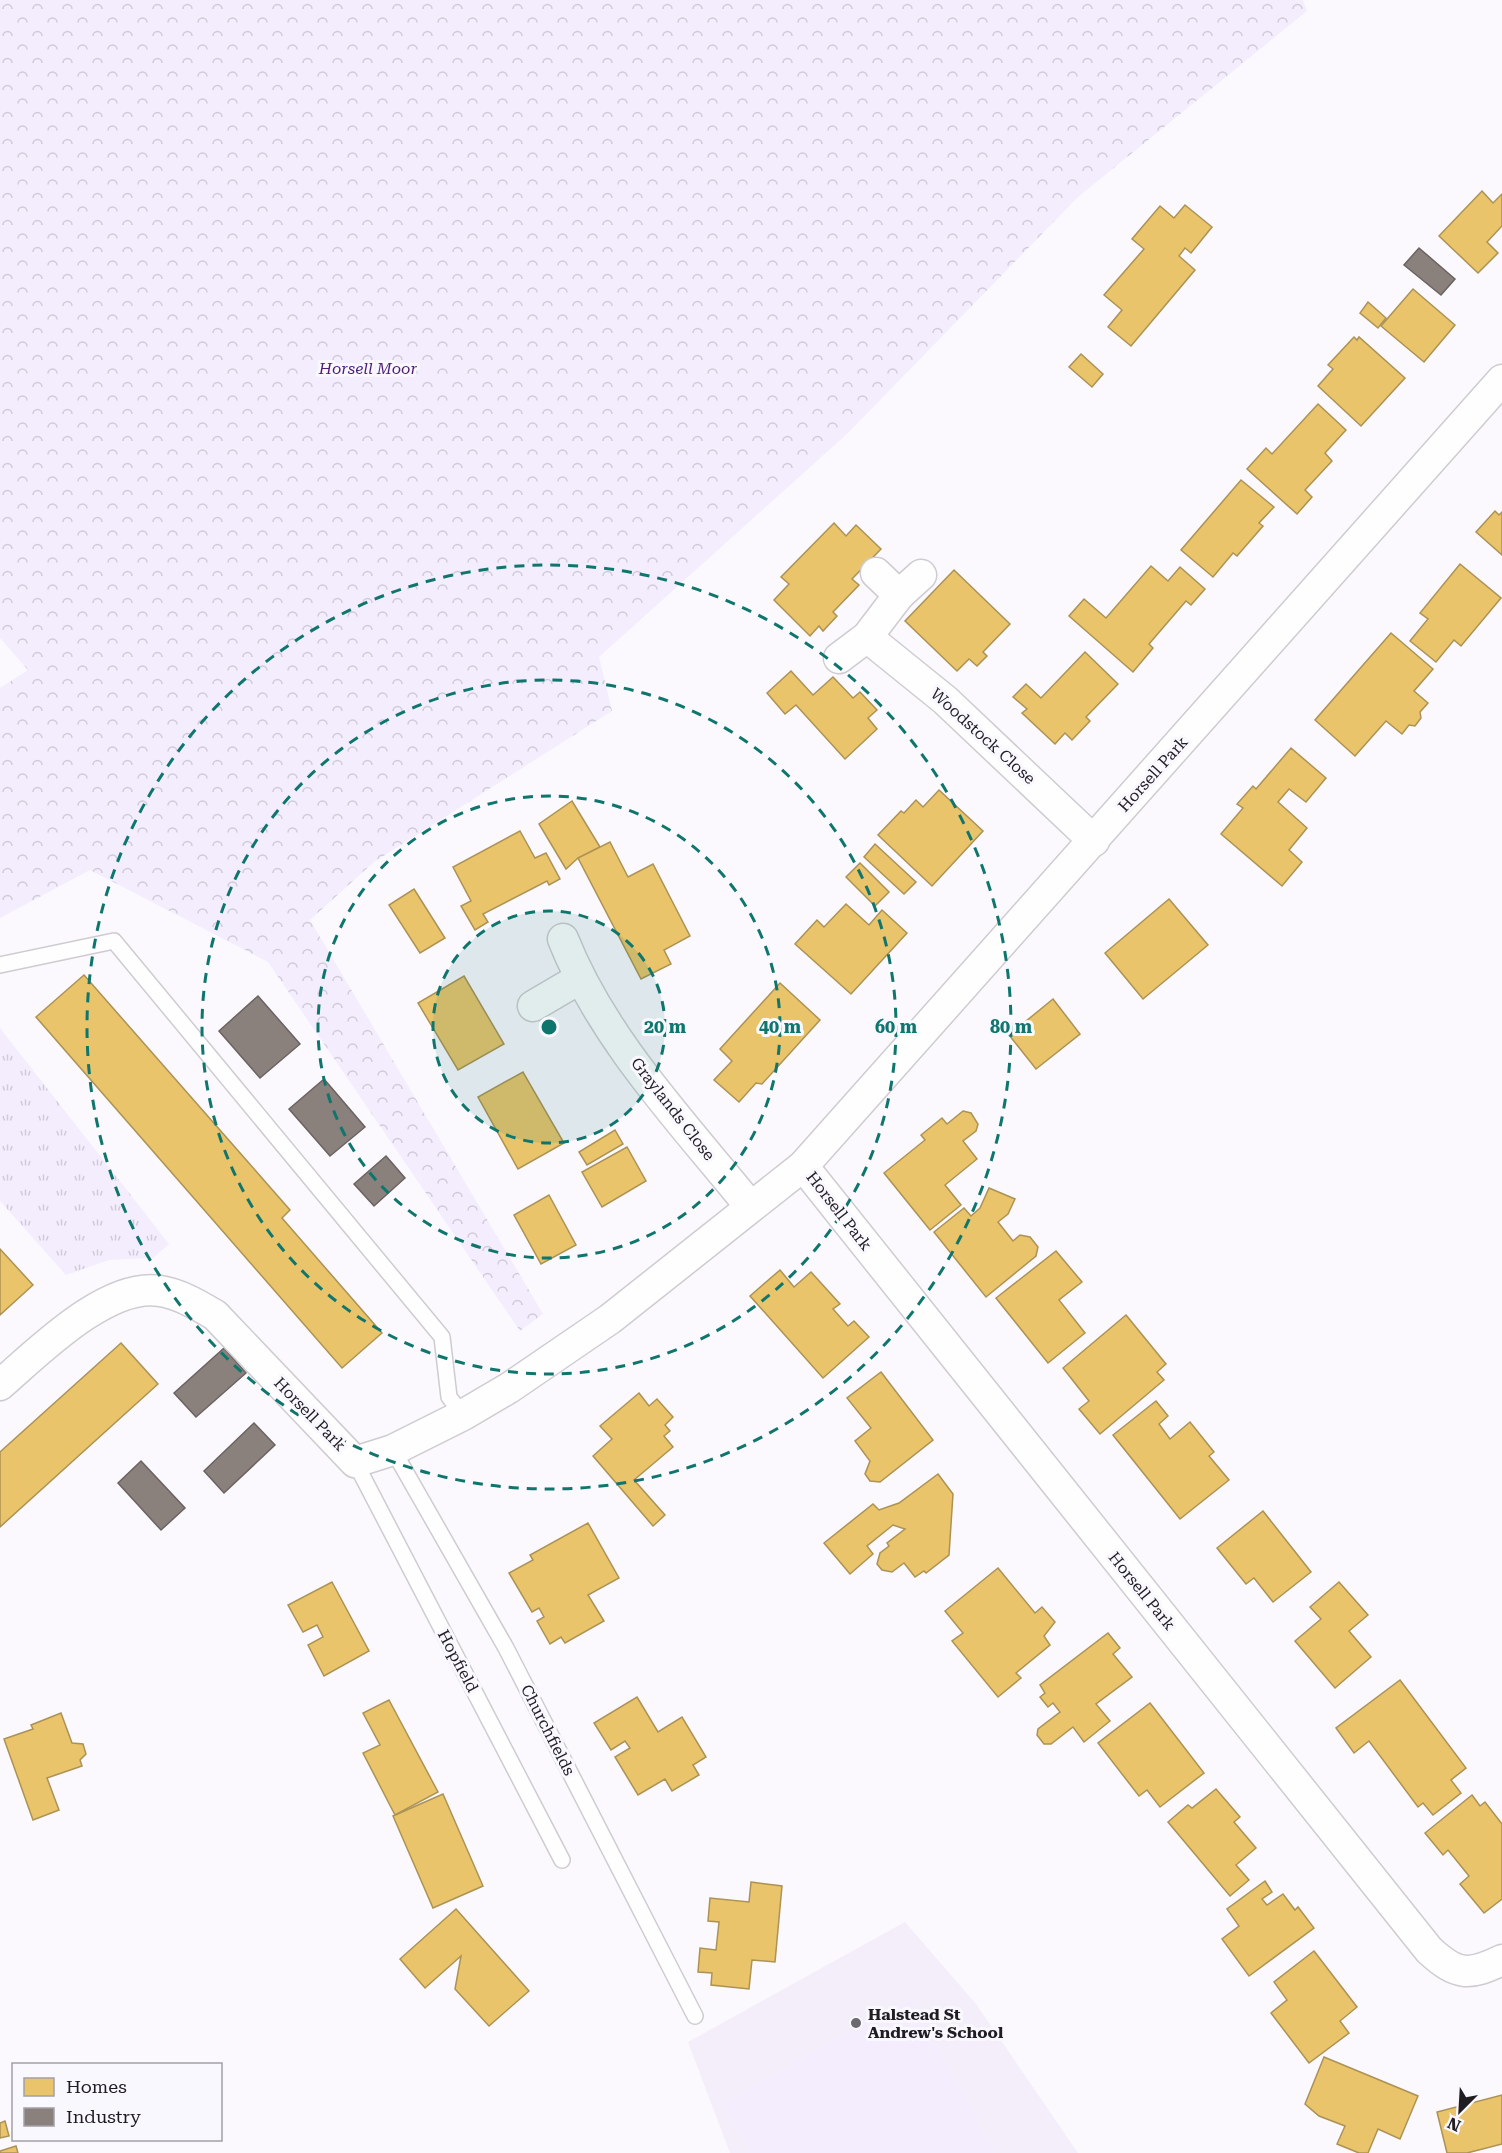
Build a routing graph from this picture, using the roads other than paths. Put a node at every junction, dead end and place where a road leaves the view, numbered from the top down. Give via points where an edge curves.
1 (1502, 380) edge
2 (876, 573) dead end
3 (921, 575) dead end
4 (899, 595) junction
5 (867, 637) junction
6 (839, 658) dead end
7 (1094, 841) junction
8 (563, 939) dead end
9 (0, 965) edge
10 (579, 979) junction
11 (533, 1006) dead end
12 (804, 1166) junction
13 (750, 1206) junction
14 (0, 1385) edge
15 (463, 1415) junction
16 (393, 1450) junction
17 (356, 1461) junction
18 (562, 1860) dead end
19 (1502, 1960) edge
20 (695, 2016) dead end

1 - 7 street, Horsell Park
2 - 4 street
3 - 4 street
4 - 5 street
5 - 6 street
5 - 7 street, Woodstock Close via 945,699
7 - 12 street, Horsell Park
8 - 10 street, Graylands Close
9 - 15 lane via 114,941 442,1337 449,1397
10 - 11 street
10 - 13 street, Graylands Close via 657,1090
12 - 13 street, Horsell Park
12 - 19 street, Horsell Park via 1429,1950 1442,1962 1467,1973
13 - 15 street, Horsell Park via 610,1319 510,1388
14 - 17 street, Horsell Park via 78,1318 139,1291 160,1291 190,1300 215,1315
15 - 16 street, Horsell Park
16 - 17 street, Horsell Park
16 - 20 lane, Churchfields via 506,1648
17 - 18 lane, Hopfield

